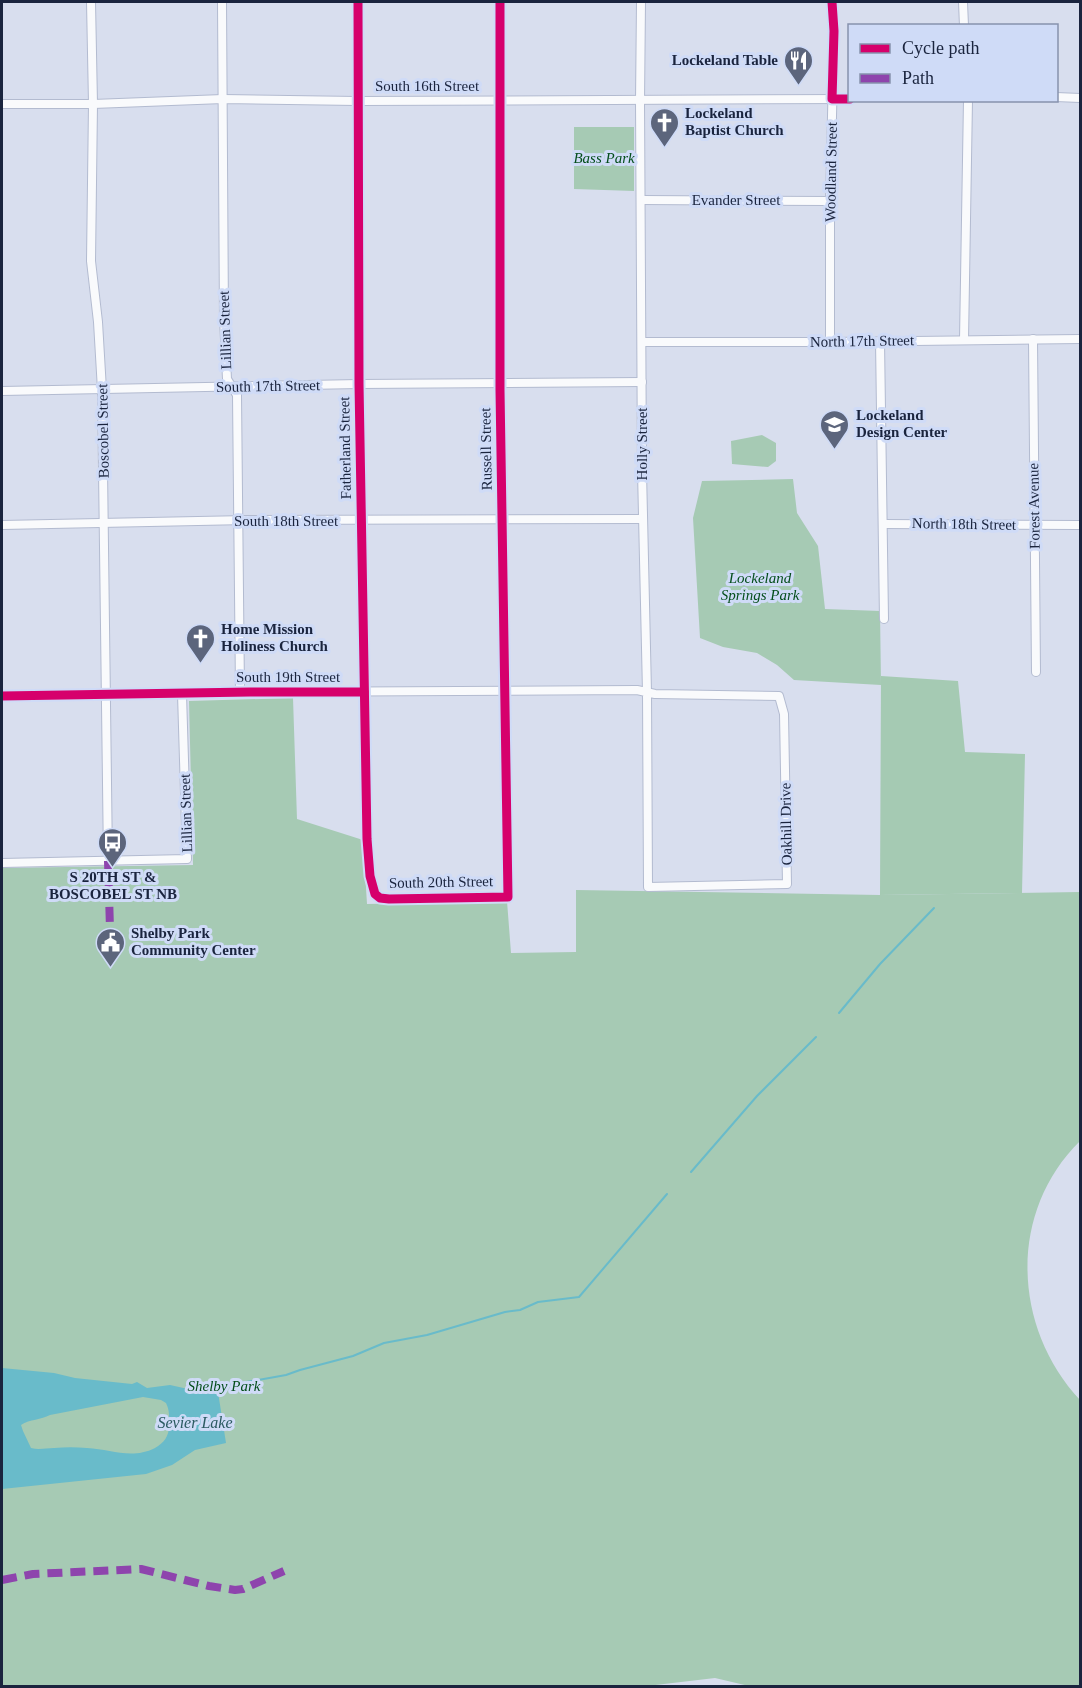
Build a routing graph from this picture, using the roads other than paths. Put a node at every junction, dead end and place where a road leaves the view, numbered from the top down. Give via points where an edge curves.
1 (91, 2) edge
2 (222, 2) edge
3 (358, 2) edge
4 (500, 2) edge
5 (641, 2) edge
6 (832, 2) edge
7 (963, 2) edge
8 (964, 24) edge
9 (1058, 97) edge
10 (1080, 98) edge
11 (223, 99) junction
12 (831, 99) junction
13 (848, 99) edge
14 (357, 101) junction
15 (501, 101) junction
16 (640, 101) junction
17 (968, 102) edge
18 (2, 104) edge
19 (93, 104) junction
20 (642, 200) junction
21 (830, 201) junction
22 (1033, 339) junction
23 (1080, 339) edge
24 (964, 340) junction
25 (880, 341) junction
26 (643, 342) junction
27 (830, 342) junction
28 (642, 382) junction
29 (500, 383) junction
30 (359, 384) junction
31 (233, 387) junction
32 (102, 390) junction
33 (2, 391) edge
34 (501, 519) junction
35 (643, 519) junction
36 (239, 520) junction
37 (361, 520) junction
38 (104, 523) junction
39 (883, 524) junction
40 (2, 525) edge
41 (1035, 525) junction
42 (1080, 525) edge
43 (884, 619) dead end
44 (1036, 672) dead end
45 (504, 691) junction
46 (240, 692) junction
47 (364, 692) junction
48 (647, 692) junction
49 (106, 694) junction
50 (182, 694) junction
51 (2, 696) edge
52 (778, 696) joint
53 (108, 861) junction
54 (2, 863) edge
55 (648, 887) joint
56 (375, 894) joint
57 (508, 897) joint

1 - 19 street, Boscobel Street
2 - 11 street, Lillian Street
3 - 14 street, Fatherland Street
4 - 15 street, Russell Street
5 - 16 street, Holly Street
6 - 12 street, Woodland Street
7 - 8 street
9 - 10 street
11 - 14 street, South 16th Street
11 - 19 street, South 16th Street
11 - 31 street, Lillian Street via 224,320 227,380
12 - 13 street, South 16th Street
12 - 16 street, South 16th Street
12 - 21 street, Woodland Street
14 - 15 street, South 16th Street
14 - 30 street, Fatherland Street
15 - 16 street, South 16th Street
15 - 29 street, Russell Street
16 - 20 street, Holly Street
17 - 24 street
18 - 19 street, South 16th Street
19 - 32 street, Boscobel Street via 92,261
20 - 21 street, Evander Street
20 - 26 street, Holly Street
21 - 27 street, Woodland Street
22 - 23 street, North 17th Street
22 - 24 street, North 17th Street
22 - 41 street, Forest Avenue
24 - 25 street, North 17th Street
25 - 27 street, North 17th Street
25 - 39 street
26 - 27 street, North 17th Street
26 - 28 street, Holly Street
28 - 29 street, South 17th Street
28 - 35 street, Holly Street
29 - 30 street, South 17th Street
29 - 34 street, Russell Street
30 - 31 street, South 17th Street
30 - 37 street, Fatherland Street
31 - 32 street, South 17th Street
31 - 36 street, Lillian Street via 237,395
32 - 33 street, South 17th Street
32 - 38 street, Boscobel Street
34 - 35 street, South 18th Street
34 - 37 street, South 18th Street
34 - 45 street, Russell Street
35 - 48 street, Holly Street
36 - 37 street, South 18th Street
36 - 38 street, South 18th Street
36 - 46 street, Lillian Street
37 - 47 street, Fatherland Street
38 - 40 street, South 18th Street
38 - 49 street, Boscobel Street
39 - 41 street, North 18th Street
39 - 43 street
41 - 42 street, North 18th Street
41 - 44 street, Forest Avenue
45 - 47 street, South 19th Street
45 - 48 street, South 19th Street
45 - 57 street, Russell Street
46 - 47 street, South 19th Street
46 - 50 street, South 19th Street
47 - 56 street, Fatherland Street via 367,839
48 - 52 street, South 19th Street
48 - 55 street, Holly Street
49 - 50 street, South 19th Street
49 - 51 street, South 19th Street
49 - 53 street, Boscobel Street
50 - 53 street, Lillian Street via 187,859
52 - 55 street, Oakhill Drive via 784,714 787,884
53 - 54 street
56 - 57 street, South 20th Street via 388,899

